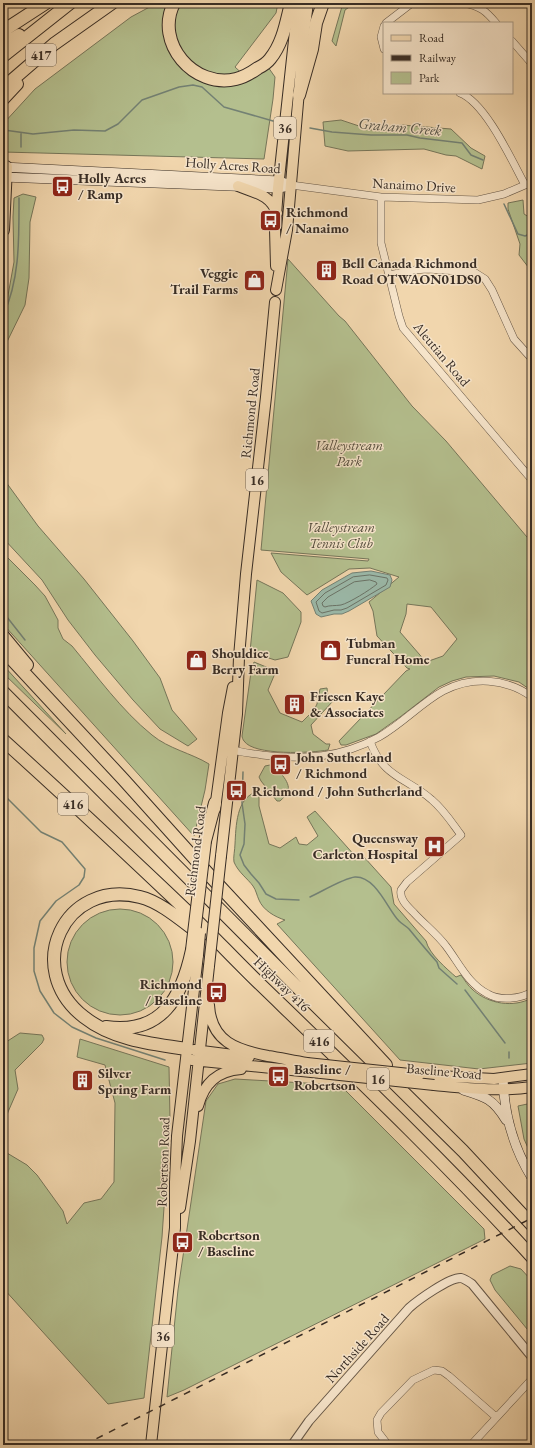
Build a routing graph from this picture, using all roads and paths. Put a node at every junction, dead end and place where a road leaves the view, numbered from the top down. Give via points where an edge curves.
1 (46, 3) edge
2 (70, 3) edge
3 (112, 3) edge
4 (174, 3) edge
5 (292, 3) edge
6 (298, 3) edge
7 (308, 3) edge
8 (323, 3) edge
9 (412, 3) edge
10 (464, 3) edge
11 (387, 22) edge
12 (495, 22) edge
13 (82, 24) junction
14 (383, 30) edge
15 (3, 31) edge
16 (513, 42) edge
17 (3, 45) edge
18 (383, 45) edge
19 (3, 56) edge
20 (532, 64) edge
21 (3, 88) edge
22 (462, 94) edge
23 (299, 95) junction
24 (3, 99) edge
25 (4, 172) edge
26 (279, 184) junction
27 (529, 184) edge
28 (291, 185) junction
29 (238, 186) junction
30 (381, 197) junction
31 (277, 212) junction
32 (3, 230) edge
33 (389, 275) junction
34 (276, 290) junction
35 (275, 302) joint
36 (532, 359) edge
37 (532, 480) edge
38 (3, 636) edge
39 (3, 650) edge
40 (3, 692) edge
41 (532, 697) edge
42 (3, 740) edge
43 (370, 741) junction
44 (229, 748) junction
45 (123, 779) junction
46 (215, 803) joint
47 (195, 952) junction
48 (233, 958) junction
49 (208, 971) junction
50 (532, 992) edge
51 (93, 1023) junction
52 (186, 1054) junction
53 (199, 1056) junction
54 (307, 1063) junction
55 (265, 1068) junction
56 (532, 1074) edge
57 (503, 1078) junction
58 (456, 1087) junction
59 (532, 1087) edge
60 (503, 1090) junction
61 (509, 1126) junction
62 (190, 1141) junction
63 (463, 1151) junction
64 (532, 1178) edge
65 (532, 1225) edge
66 (175, 1228) junction
67 (532, 1257) edge
68 (532, 1357) edge
69 (532, 1379) edge
70 (496, 1417) junction
71 (295, 1444) edge
72 (151, 1445) edge
73 (388, 1445) edge
74 (471, 1445) edge

1 - 15 highway
2 - 17 highway, 417
2 - 19 highway
3 - 13 highway, 417
4 - 5 highway via 169,18 169,32 175,52 193,70 221,80 247,76 269,61 283,38
6 - 26 main road, Richmond Road / 36
7 - 23 main road, Richmond Road / 36
8 - 23 highway
9 - 11 street
10 - 12 street via 486,11
13 - 21 highway, 417
13 - 24 highway
14 - 18 street
16 - 20 street
22 - 27 street via 491,123
23 - 28 main road, Richmond Road / 36
25 - 26 main road, Holly Acres Road
25 - 29 main road, Holly Acres Road
25 - 32 highway
26 - 28 main road, Holly Acres Road
26 - 29 main road, Holly Acres Road
26 - 31 main road, Richmond Road / 16
27 - 30 street, Nanaimo Drive via 504,194 478,200
28 - 30 street, Nanaimo Drive
28 - 34 main road, Richmond Road / 16 via 287,230
29 - 31 main road via 268,199
30 - 33 street, Aleutian Road via 381,243
31 - 34 main road, Richmond Road / 16
33 - 36 street via 427,269 474,272 484,279 492,290 514,339
33 - 37 street, Aleutian Road via 403,328
34 - 35 main road, Richmond Road / 16
35 - 44 main road, Richmond Road / 16
38 - 45 highway
39 - 45 highway
40 - 63 highway
41 - 43 street via 518,688 497,682 481,680 458,684 442,691 393,728
42 - 48 highway, Highway 416 / 416 via 190,914
43 - 44 street via 344,752 303,758 288,758
43 - 50 street via 383,765 431,799 445,812 461,835 407,882 401,890 402,899 445,945 468,979 479,989 489,995 509,998 525,996
44 - 46 main road, Richmond Road / 16
44 - 49 main road, Richmond Road / 16, bridge via 221,856
45 - 63 highway via 425,1105
46 - 47 highway, bridge via 207,844
47 - 51 highway via 178,995 162,1014 148,1022 128,1027 113,1028
47 - 52 main road
48 - 51 highway via 161,907 142,898 113,895 91,901 78,909 63,926 56,942 53,959 57,982 63,996 80,1014
48 - 67 highway, Highway 416 / 416 via 405,1124
49 - 53 main road, Richmond Road / 16
49 - 54 main road via 210,1017 222,1038 243,1050
51 - 52 highway via 114,1034
52 - 53 main road, Baseline Road / 16
52 - 66 main road, Robertson Road / 36 via 177,1136
53 - 54 main road, Baseline Road / 16
53 - 55 main road, Baseline Road / 16
53 - 62 main road, Robertson Road / 36
54 - 57 main road, Baseline Road / 16, bridge via 419,1075
55 - 58 main road, Baseline Road / 16, bridge
55 - 62 main road via 228,1071 209,1082 201,1095
56 - 57 main road, Baseline Road / 16
57 - 60 main road
58 - 60 main road, Baseline Road / 16
58 - 61 main road via 491,1101
59 - 60 main road, Baseline Road / 16
60 - 61 main road
61 - 64 main road
62 - 66 main road, Robertson Road / 36
63 - 65 highway
66 - 72 main road, Robertson Road / 36
68 - 71 street, Northside Road via 472,1284 465,1279 452,1280 425,1295 409,1308 309,1421
69 - 70 street
70 - 73 street via 449,1376 442,1371 434,1370 413,1380 381,1413 378,1432
70 - 74 street

